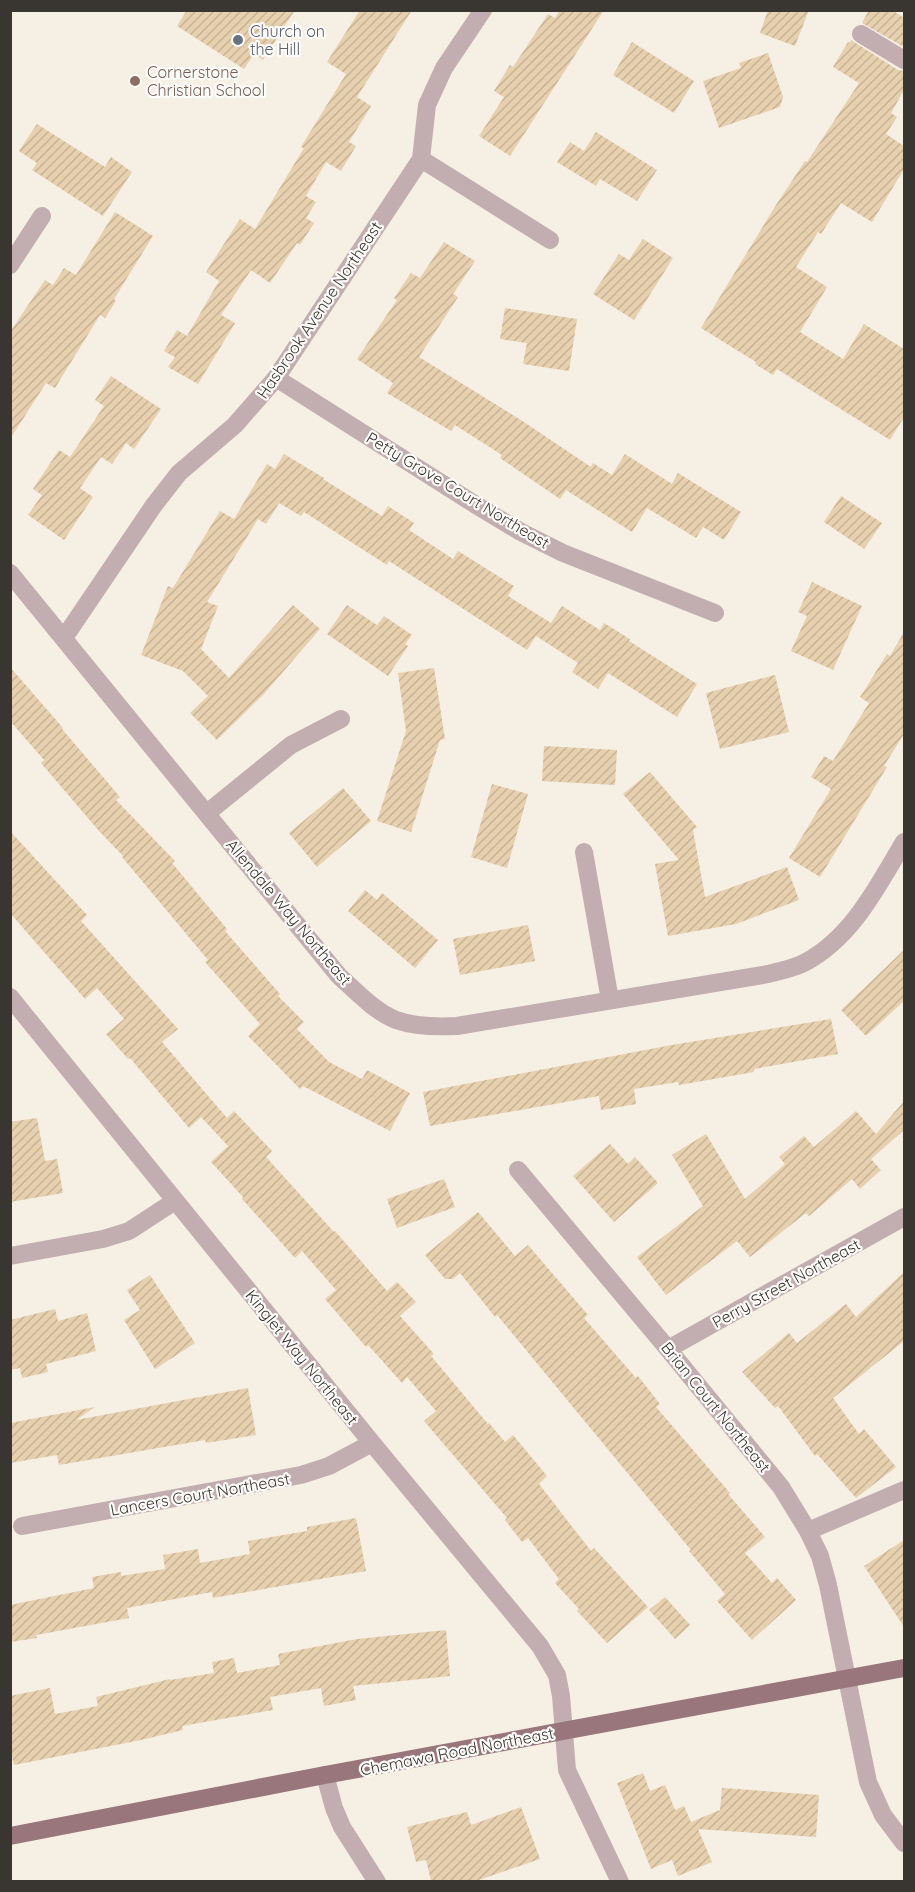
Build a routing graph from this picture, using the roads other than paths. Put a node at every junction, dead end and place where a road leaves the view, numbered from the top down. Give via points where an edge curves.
1 (483, 10) edge
2 (861, 34) dead end
3 (904, 60) edge
4 (421, 159) junction
5 (42, 216) dead end
6 (550, 240) dead end
7 (10, 265) edge
8 (276, 378) junction
9 (10, 573) edge
10 (715, 614) dead end
11 (64, 638) junction
12 (341, 719) dead end
13 (207, 813) junction
14 (904, 842) edge
15 (584, 852) dead end
16 (10, 997) edge
17 (610, 1000) junction
18 (518, 1170) dead end
19 (175, 1200) junction
20 (904, 1217) edge
21 (10, 1256) edge
22 (668, 1348) junction
23 (372, 1443) junction
24 (904, 1490) edge
25 (22, 1526) dead end
26 (808, 1531) junction
27 (904, 1668) edge
28 (847, 1680) junction
29 (566, 1731) junction
30 (325, 1775) junction
31 (10, 1836) edge
32 (904, 1843) edge
33 (377, 1881) edge
34 (620, 1881) edge

1 - 4 street, Hasbrook Avenue Northeast via 444,68 427,105
2 - 3 street
4 - 6 street
4 - 8 street, Hasbrook Avenue Northeast
5 - 7 street
8 - 10 street, Petty Grove Court Northeast via 521,532
8 - 11 street, Hasbrook Avenue Northeast via 235,425 179,473
9 - 11 street, Allendale Way Northeast
11 - 13 street, Allendale Way Northeast
12 - 13 street via 291,745
13 - 17 street, Allendale Way Northeast via 339,976 368,1002 396,1019 427,1027 458,1026
14 - 17 street, Allendale Way Northeast via 860,913 838,939 801,965
15 - 17 street
16 - 19 street, Kinglet Way Northeast
18 - 22 street, Brian Court Northeast
19 - 21 street via 121,1234
19 - 23 street, Kinglet Way Northeast
20 - 22 street, Perry Street Northeast
22 - 26 street, Brian Court Northeast via 781,1487
23 - 25 street, Lancers Court Northeast via 329,1466 301,1475
23 - 29 street, Kinglet Way Northeast via 540,1646 556,1675
24 - 26 street
26 - 28 street, Brian Court Northeast via 828,1585
27 - 28 main road, Chemawa Road Northeast
28 - 29 main road, Chemawa Road Northeast
28 - 32 street via 868,1782 883,1815
29 - 30 main road, Chemawa Road Northeast
29 - 34 street, Kinglet Way Northeast via 567,1770
30 - 31 main road, Chemawa Road Northeast
30 - 33 street via 342,1827

